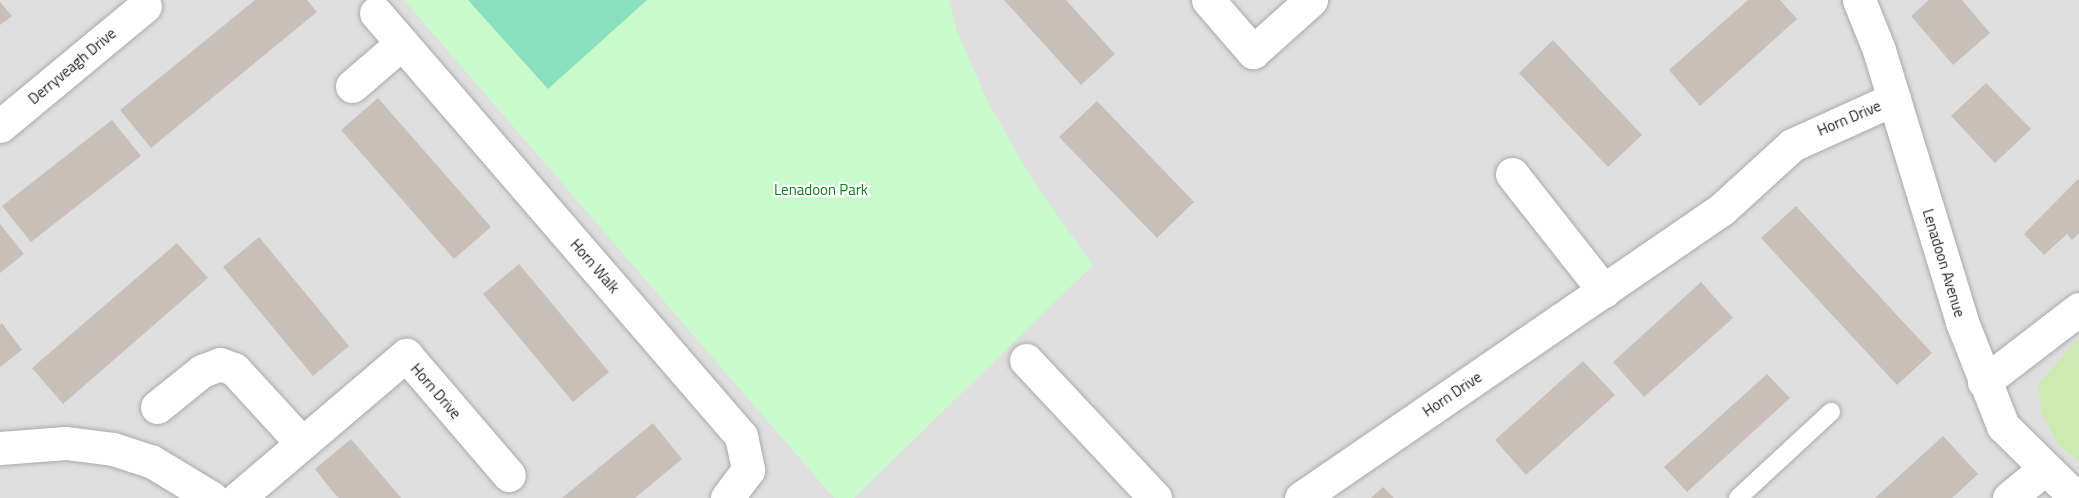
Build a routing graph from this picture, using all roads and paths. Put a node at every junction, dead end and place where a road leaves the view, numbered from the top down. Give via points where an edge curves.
1 (1208, 0) edge
2 (1311, 0) edge
3 (1858, 0) edge
4 (146, 2) edge
5 (376, 13) dead end
6 (402, 43) junction
7 (352, 86) dead end
8 (1894, 99) junction
9 (0, 126) edge
10 (1512, 174) dead end
11 (1604, 291) junction
12 (2079, 309) edge
13 (1026, 360) dead end
14 (1984, 382) junction
15 (157, 406) dead end
16 (1831, 411) dead end
17 (300, 441) junction
18 (0, 448) edge
19 (2043, 470) junction
20 (509, 475) dead end
21 (212, 498) edge
22 (238, 498) edge
23 (727, 498) edge
24 (1155, 498) edge
25 (1302, 498) edge
26 (1738, 498) edge
27 (2009, 498) edge
28 (2076, 498) edge

1 - 2 street via 1253,52
3 - 8 street, Lenadoon Avenue
4 - 9 street, Derryveagh Drive
5 - 6 street, Horn Walk
6 - 7 street
6 - 23 street, Horn Walk via 741,436 748,470
8 - 11 street, Horn Drive via 1792,145 1722,209
8 - 14 street, Lenadoon Avenue
10 - 11 street
11 - 25 street, Horn Drive
12 - 14 street
13 - 24 street
14 - 19 street, Lenadoon Avenue via 2003,426
15 - 17 street via 202,370 220,364 234,369
16 - 26 lane
17 - 20 street, Horn Drive via 406,355
17 - 22 street, Horn Drive
18 - 21 street via 66,442 113,449 151,461
19 - 27 street
19 - 28 street, Lenadoon Avenue

